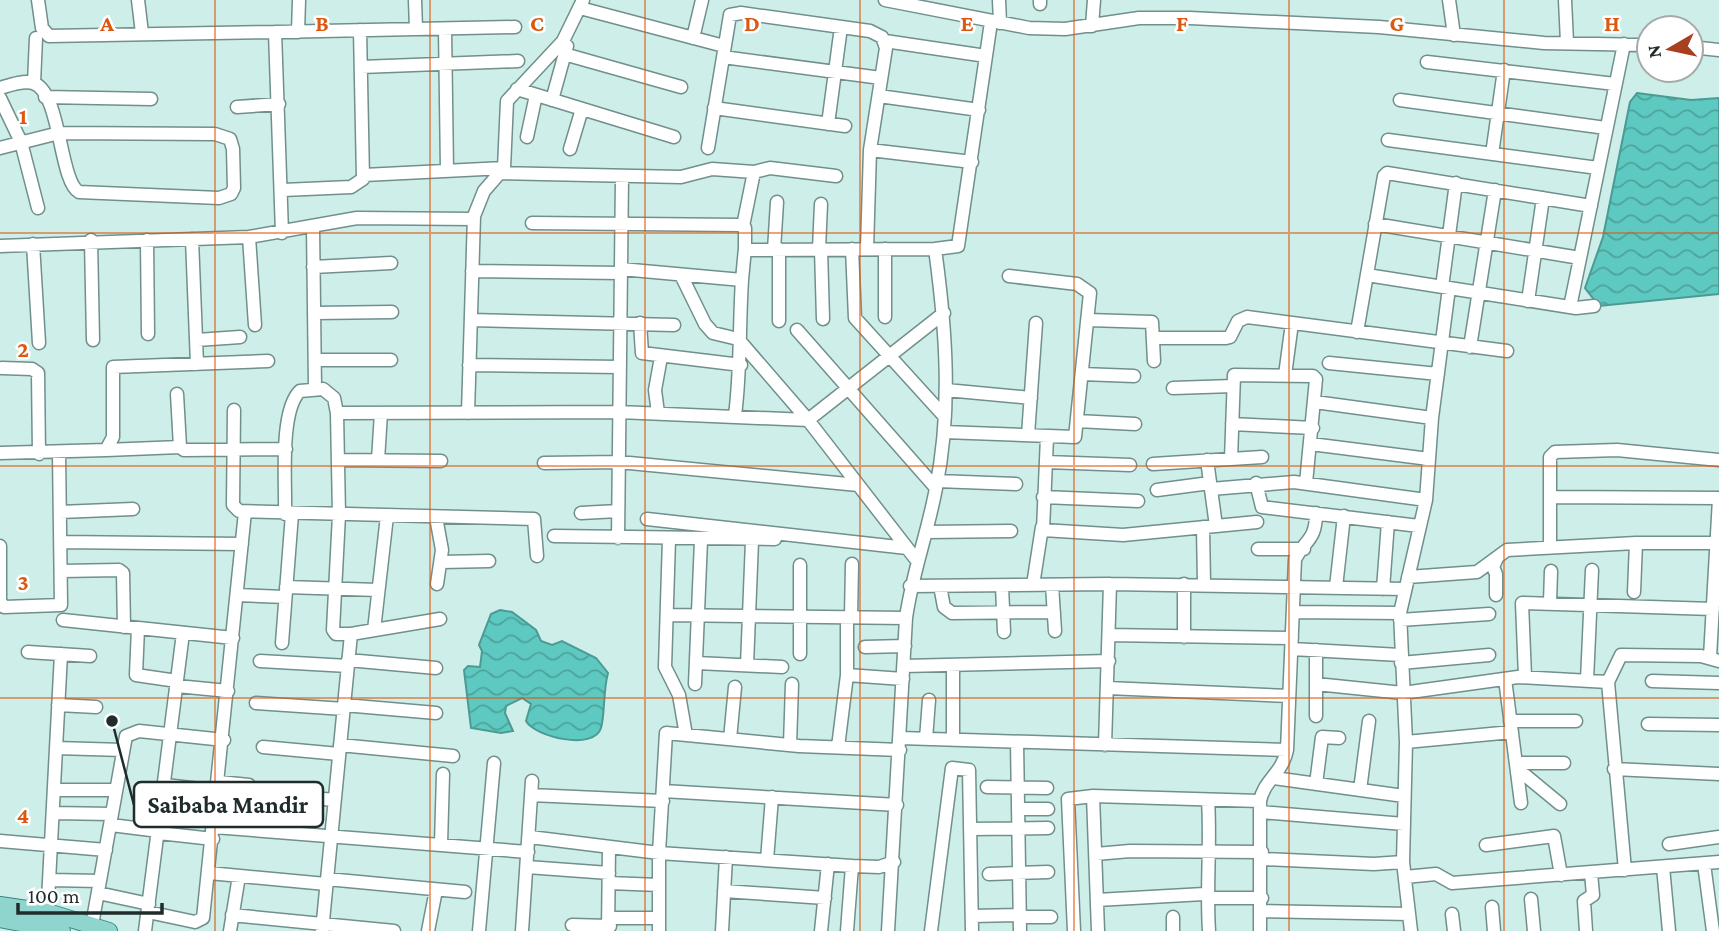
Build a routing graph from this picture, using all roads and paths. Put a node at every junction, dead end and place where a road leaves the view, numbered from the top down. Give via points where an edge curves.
1 (38, 0) edge
2 (138, 0) edge
3 (299, 0) edge
4 (415, 0) edge
5 (702, 0) edge
6 (885, 0) edge
7 (999, 0) edge
8 (1094, 0) edge
9 (1449, 0) edge
10 (1565, 0) edge
11 (581, 4) edge
12 (995, 23) junction
13 (1092, 26) junction
14 (514, 27) dead end
15 (841, 27) junction
16 (416, 29) junction
17 (445, 29) junction
18 (571, 29) junction
19 (360, 30) junction
20 (275, 32) junction
21 (298, 32) junction
22 (142, 33) junction
23 (1454, 35) junction
24 (36, 38) dead end
25 (693, 38) junction
26 (885, 41) junction
27 (1567, 42) junction
28 (1624, 44) junction
29 (1635, 44) edge
30 (723, 51) junction
31 (564, 54) junction
32 (986, 56) junction
33 (518, 61) dead end
34 (1427, 62) dead end
35 (445, 63) junction
36 (361, 67) junction
37 (1504, 70) junction
38 (835, 72) junction
39 (881, 78) junction
40 (34, 83) junction
41 (1615, 84) junction
42 (681, 87) dead end
43 (0, 88) edge
44 (517, 89) junction
45 (536, 95) junction
46 (879, 96) junction
47 (46, 97) junction
48 (0, 98) edge
49 (150, 99) dead end
50 (552, 100) junction
51 (1400, 100) dead end
52 (279, 104) junction
53 (237, 107) dead end
54 (714, 108) junction
55 (582, 109) junction
56 (979, 110) junction
57 (1498, 114) junction
58 (828, 124) junction
59 (845, 126) dead end
60 (1606, 128) junction
61 (59, 133) junction
62 (527, 136) dead end
63 (674, 136) dead end
64 (1388, 140) dead end
65 (21, 142) junction
66 (0, 148) edge
67 (708, 148) dead end
68 (570, 149) dead end
69 (870, 150) junction
70 (1492, 154) junction
71 (972, 163) junction
72 (1598, 168) junction
73 (503, 170) junction
74 (447, 171) junction
75 (754, 172) junction
76 (364, 175) junction
77 (622, 176) junction
78 (835, 176) dead end
79 (1456, 183) junction
80 (283, 190) junction
81 (1495, 190) junction
82 (1543, 198) junction
83 (777, 202) dead end
84 (821, 204) dead end
85 (1591, 206) junction
86 (38, 208) dead end
87 (474, 219) junction
88 (532, 223) dead end
89 (622, 223) junction
90 (1375, 224) junction
91 (313, 226) junction
92 (743, 226) junction
93 (282, 233) junction
94 (1449, 235) junction
95 (249, 237) junction
96 (192, 239) junction
97 (91, 240) junction
98 (147, 240) junction
99 (1487, 241) junction
100 (33, 244) junction
101 (0, 246) edge
102 (745, 248) junction
103 (820, 249) junction
104 (852, 249) junction
105 (867, 249) junction
106 (886, 249) junction
107 (935, 249) junction
108 (777, 250) junction
109 (1537, 250) junction
110 (1580, 258) junction
111 (391, 263) dead end
112 (313, 267) junction
113 (472, 271) junction
114 (621, 271) junction
115 (681, 275) junction
116 (1367, 275) junction
117 (1009, 276) dead end
118 (742, 280) junction
119 (1445, 287) junction
120 (1479, 293) junction
121 (1528, 301) junction
122 (1594, 306) dead end
123 (1570, 307) junction
124 (392, 312) dead end
125 (314, 313) junction
126 (944, 313) junction
127 (885, 317) dead end
128 (823, 319) dead end
129 (471, 320) junction
130 (1088, 320) junction
131 (620, 321) junction
132 (779, 321) dead end
133 (640, 323) junction
134 (1036, 323) dead end
135 (1292, 323) junction
136 (255, 325) dead end
137 (674, 325) dead end
138 (797, 330) dead end
139 (1357, 332) junction
140 (148, 334) dead end
141 (240, 337) dead end
142 (1154, 338) junction
143 (93, 340) dead end
144 (197, 340) junction
145 (738, 340) junction
146 (39, 343) dead end
147 (1442, 344) junction
148 (1470, 347) junction
149 (1507, 351) dead end
150 (889, 356) junction
151 (661, 357) junction
152 (315, 360) junction
153 (391, 360) dead end
154 (268, 361) dead end
155 (1154, 361) dead end
156 (1329, 363) dead end
157 (197, 364) junction
158 (470, 365) junction
159 (741, 365) junction
160 (2, 368) dead end
161 (620, 368) junction
162 (1082, 374) junction
163 (1438, 374) junction
164 (1285, 375) junction
165 (1135, 376) dead end
166 (1233, 386) junction
167 (1172, 387) dead end
168 (316, 388) junction
169 (848, 388) junction
170 (946, 390) junction
171 (177, 394) dead end
172 (1031, 398) junction
173 (1315, 402) junction
174 (234, 410) dead end
175 (468, 412) junction
176 (619, 412) junction
177 (337, 413) junction
178 (381, 413) junction
179 (658, 413) junction
180 (736, 415) junction
181 (945, 418) junction
182 (1432, 418) junction
183 (808, 420) junction
184 (1077, 421) junction
185 (1135, 424) dead end
186 (1232, 424) junction
187 (1313, 428) junction
188 (944, 432) junction
189 (1028, 435) junction
190 (1047, 437) junction
191 (1311, 444) junction
192 (180, 447) junction
193 (234, 449) junction
194 (286, 449) junction
195 (106, 450) junction
196 (0, 453) edge
197 (59, 453) junction
198 (39, 454) junction
199 (1262, 457) dead end
200 (1231, 459) junction
201 (1429, 459) junction
202 (338, 460) junction
203 (378, 460) junction
204 (1207, 460) junction
205 (1719, 460) edge
206 (441, 461) dead end
207 (619, 462) junction
208 (1046, 462) junction
209 (544, 463) dead end
210 (1153, 464) dead end
211 (1130, 466) dead end
212 (1306, 482) junction
213 (1256, 483) junction
214 (1016, 484) dead end
215 (858, 485) junction
216 (937, 485) junction
217 (1210, 486) junction
218 (1157, 490) dead end
219 (1043, 497) junction
220 (1550, 497) junction
221 (1719, 499) edge
222 (1426, 500) junction
223 (1138, 501) dead end
224 (133, 509) dead end
225 (618, 511) junction
226 (60, 512) junction
227 (245, 512) junction
228 (581, 513) dead end
229 (1316, 513) junction
230 (289, 514) junction
231 (339, 515) junction
232 (387, 516) junction
233 (1344, 516) junction
234 (436, 517) junction
235 (647, 519) dead end
236 (1257, 522) dead end
237 (1388, 522) junction
238 (1209, 526) junction
239 (1419, 526) junction
240 (1042, 527) junction
241 (1012, 531) dead end
242 (927, 532) junction
243 (792, 535) junction
244 (554, 536) dead end
245 (618, 538) junction
246 (669, 539) junction
247 (701, 540) junction
248 (752, 541) junction
249 (61, 542) junction
250 (1636, 543) junction
251 (1717, 543) junction
252 (242, 544) junction
253 (0, 546) edge
254 (1550, 547) junction
255 (907, 548) junction
256 (1258, 549) dead end
257 (1304, 549) junction
258 (1501, 552) junction
259 (537, 556) dead end
260 (489, 561) dead end
261 (441, 562) junction
262 (918, 562) junction
263 (852, 564) dead end
264 (800, 565) dead end
265 (1592, 570) dead end
266 (61, 571) junction
267 (1551, 571) dead end
268 (1407, 583) junction
269 (437, 584) dead end
270 (1111, 584) junction
271 (1184, 584) junction
272 (1204, 584) junction
273 (1033, 585) junction
274 (1052, 585) junction
275 (1294, 585) junction
276 (910, 586) junction
277 (940, 586) junction
278 (1002, 586) junction
279 (1336, 587) junction
280 (1352, 587) junction
281 (334, 589) junction
282 (1383, 589) junction
283 (379, 590) junction
284 (286, 592) junction
285 (1634, 592) dead end
286 (237, 595) junction
287 (1496, 596) dead end
288 (1550, 603) junction
289 (1591, 606) junction
290 (1713, 609) junction
291 (1054, 612) junction
292 (1293, 612) junction
293 (1350, 612) junction
294 (1003, 613) junction
295 (1489, 614) dead end
296 (667, 615) junction
297 (700, 615) junction
298 (751, 616) junction
299 (801, 617) junction
300 (849, 617) junction
301 (1400, 617) junction
302 (906, 618) junction
303 (440, 619) dead end
304 (63, 620) dead end
305 (124, 626) junction
306 (138, 628) junction
307 (374, 630) junction
308 (1055, 631) dead end
309 (1004, 632) dead end
310 (183, 633) junction
311 (351, 634) junction
312 (1109, 635) junction
313 (1184, 637) junction
314 (233, 638) junction
315 (282, 643) dead end
316 (1292, 643) junction
317 (905, 646) junction
318 (865, 647) dead end
319 (1316, 650) junction
320 (27, 652) dead end
321 (61, 654) junction
322 (800, 654) dead end
323 (1489, 655) dead end
324 (90, 656) dead end
325 (1400, 659) junction
326 (1715, 659) edge
327 (260, 661) dead end
328 (1109, 661) junction
329 (348, 663) junction
330 (697, 663) junction
331 (747, 665) junction
332 (953, 665) junction
333 (782, 667) dead end
334 (436, 668) dead end
335 (903, 672) junction
336 (847, 675) junction
337 (1525, 677) junction
338 (1505, 679) junction
339 (1587, 680) junction
340 (1652, 681) dead end
341 (1608, 682) junction
342 (177, 683) junction
343 (1719, 683) edge
344 (695, 684) dead end
345 (792, 684) dead end
346 (1316, 684) junction
347 (735, 687) dead end
348 (1108, 688) junction
349 (229, 691) junction
350 (1404, 693) junction
351 (1289, 696) junction
352 (929, 700) dead end
353 (256, 703) dead end
354 (58, 705) junction
355 (96, 707) dead end
356 (344, 707) junction
357 (436, 713) dead end
358 (1316, 716) dead end
359 (1369, 721) dead end
360 (1576, 721) dead end
361 (1648, 724) dead end
362 (1719, 725) edge
363 (1511, 727) junction
364 (171, 735) junction
365 (686, 735) junction
366 (1339, 738) dead end
367 (730, 739) junction
368 (926, 739) junction
369 (223, 740) junction
370 (953, 740) junction
371 (1017, 742) junction
372 (1406, 742) junction
373 (900, 744) junction
374 (790, 745) junction
375 (1105, 745) junction
376 (262, 747) dead end
377 (838, 747) junction
378 (56, 748) junction
379 (340, 749) junction
380 (122, 750) junction
381 (1287, 750) junction
382 (453, 756) dead end
383 (494, 763) dead end
384 (1564, 763) dead end
385 (1516, 768) junction
386 (1614, 769) junction
387 (443, 774) dead end
388 (1719, 774) edge
389 (1274, 778) junction
390 (532, 781) dead end
391 (1316, 784) junction
392 (165, 785) junction
393 (249, 785) dead end
394 (218, 787) junction
395 (987, 787) dead end
396 (1018, 787) junction
397 (1047, 788) dead end
398 (54, 790) junction
399 (116, 790) junction
400 (1360, 790) junction
401 (262, 793) dead end
402 (531, 795) junction
403 (663, 796) junction
404 (1093, 796) junction
405 (1404, 796) junction
406 (772, 797) junction
407 (334, 800) junction
408 (1208, 800) junction
409 (1521, 803) dead end
410 (1560, 804) dead end
411 (897, 805) junction
412 (1261, 807) junction
413 (1048, 809) dead end
414 (1018, 810) junction
415 (53, 813) junction
416 (111, 820) junction
417 (1404, 824) junction
418 (1048, 828) dead end
419 (970, 829) junction
420 (1018, 829) junction
421 (159, 832) junction
422 (213, 833) junction
423 (331, 836) junction
424 (530, 837) junction
425 (1719, 837) edge
426 (0, 841) edge
427 (441, 844) junction
428 (1669, 844) dead end
429 (52, 845) junction
430 (1486, 845) dead end
431 (609, 848) junction
432 (486, 849) junction
433 (106, 850) junction
434 (1211, 850) junction
435 (528, 852) junction
436 (659, 853) junction
437 (1096, 854) junction
438 (1262, 856) junction
439 (726, 857) junction
440 (767, 860) junction
441 (894, 862) junction
442 (1403, 862) junction
443 (1719, 862) edge
444 (828, 864) junction
445 (1704, 864) junction
446 (852, 866) junction
447 (527, 867) junction
448 (1663, 867) junction
449 (1625, 870) junction
450 (1048, 872) dead end
451 (209, 873) junction
452 (1591, 873) junction
453 (989, 874) dead end
454 (1019, 874) junction
455 (1561, 875) junction
456 (239, 876) junction
457 (1405, 877) junction
458 (609, 878) junction
459 (50, 880) junction
460 (326, 882) junction
461 (659, 885) junction
462 (99, 887) junction
463 (436, 890) junction
464 (723, 891) junction
465 (465, 892) dead end
466 (1206, 895) junction
467 (825, 898) junction
468 (1531, 899) dead end
469 (1097, 900) junction
470 (1261, 904) junction
471 (0, 905) edge
472 (1492, 907) dead end
473 (148, 908) junction
474 (1409, 914) junction
475 (1452, 914) dead end
476 (233, 915) junction
477 (972, 916) junction
478 (1019, 916) junction
479 (1051, 916) dead end
480 (1173, 917) dead end
481 (0, 919) edge
482 (52, 923) edge
483 (92, 925) junction
484 (572, 925) dead end
485 (609, 925) edge
486 (659, 925) edge
487 (19, 926) edge
488 (322, 928) edge
489 (109, 931) edge
490 (145, 931) edge
491 (230, 931) edge
492 (394, 931) edge
493 (428, 931) edge
494 (479, 931) edge
495 (523, 931) edge
496 (722, 931) edge
497 (821, 931) edge
498 (847, 931) edge
499 (888, 931) edge
500 (930, 931) edge
501 (972, 931) edge
502 (1020, 931) edge
503 (1074, 931) edge
504 (1098, 931) edge
505 (1173, 931) edge
506 (1209, 931) edge
507 (1259, 931) edge
508 (1411, 931) edge
509 (1454, 931) edge
510 (1494, 931) edge
511 (1534, 931) edge
512 (1586, 931) edge
513 (1669, 931) edge
514 (1713, 931) edge

1 - 22 street via 42,28 49,36
2 - 22 street
3 - 21 street
4 - 16 street
5 - 25 street
6 - 12 street
7 - 12 street
8 - 13 street
9 - 23 street
10 - 27 street
11 - 18 street
11 - 25 street
12 - 13 street via 1053,29
12 - 32 street
13 - 23 street via 1139,18 1191,18
14 - 17 street
15 - 26 street via 870,31
15 - 30 street via 734,13
15 - 38 street
16 - 17 street
16 - 19 street
17 - 35 street
18 - 31 street
18 - 44 street
19 - 21 street
19 - 36 street
20 - 21 street
20 - 22 street
20 - 52 street
23 - 27 street
24 - 40 street
25 - 30 street
26 - 32 street
26 - 39 street
27 - 28 street
28 - 29 street
28 - 41 street
30 - 38 street
30 - 54 street
31 - 42 street
31 - 50 street
32 - 56 street
33 - 35 street
34 - 37 street
35 - 36 street
35 - 74 street
36 - 76 street
37 - 41 street
37 - 57 street
38 - 39 street
38 - 58 street
39 - 46 street
40 - 43 street
40 - 47 street
41 - 60 street
44 - 45 street
44 - 73 street via 506,107
45 - 50 street
45 - 62 street
46 - 56 street
46 - 69 street
47 - 49 street
47 - 61 street
48 - 65 street
50 - 55 street
51 - 57 street
52 - 53 street
52 - 80 street
54 - 58 street
54 - 67 street
55 - 63 street
55 - 68 street
56 - 71 street
57 - 60 street
57 - 70 street
58 - 59 street
60 - 72 street
61 - 61 street via 71,184 79,192 219,198 234,188 233,149 224,136
61 - 65 street
64 - 70 street
65 - 66 street
65 - 86 street
69 - 71 street
69 - 105 street
70 - 72 street
71 - 107 street via 961,242 953,248
72 - 85 street
73 - 74 street
73 - 77 street
73 - 87 street via 484,191
74 - 76 street
75 - 77 street via 703,169 681,177
75 - 78 street via 770,168
75 - 92 street
76 - 80 street via 351,187
77 - 89 street
79 - 81 street
79 - 90 street via 1387,173
79 - 94 street
80 - 93 street
81 - 82 street
81 - 99 street
82 - 85 street
82 - 109 street
83 - 108 street
84 - 103 street
85 - 110 street
87 - 91 street via 358,218
87 - 113 street
88 - 89 street
89 - 92 street
89 - 114 street
90 - 94 street
90 - 116 street
91 - 93 street
91 - 112 street
92 - 102 street
93 - 95 street
94 - 99 street
94 - 119 street
95 - 96 street
95 - 136 street
96 - 98 street
96 - 144 street
97 - 98 street
97 - 100 street
97 - 143 street
98 - 140 street
99 - 109 street
99 - 120 street
100 - 101 street
100 - 146 street
102 - 108 street
102 - 118 street
103 - 104 street
103 - 108 street
103 - 128 street
104 - 105 street
104 - 150 street via 855,318
105 - 106 street
106 - 107 street
106 - 127 street
107 - 126 street
108 - 132 street
109 - 110 street
109 - 121 street
110 - 123 street
111 - 112 street
112 - 125 street
113 - 114 street
113 - 129 street
114 - 115 street
114 - 131 street
115 - 118 street
115 - 145 street via 705,324 713,333
116 - 119 street
116 - 139 street
117 - 130 street via 1084,286 1090,293
118 - 145 street
119 - 120 street
119 - 147 street
120 - 121 street
120 - 148 street
121 - 123 street
122 - 123 street
124 - 125 street
125 - 152 street
126 - 150 street
126 - 170 street
129 - 131 street
129 - 158 street
130 - 142 street via 1145,320 1152,322
130 - 162 street
131 - 133 street
131 - 161 street
133 - 137 street
133 - 151 street via 642,353
134 - 172 street
135 - 139 street
135 - 142 street via 1247,317 1238,321 1226,338
135 - 164 street
138 - 169 street
139 - 147 street
141 - 144 street
142 - 155 street
144 - 157 street
145 - 159 street
145 - 183 street
147 - 148 street
147 - 163 street
148 - 149 street
150 - 169 street
150 - 181 street
151 - 159 street
151 - 179 street via 655,390
152 - 153 street
152 - 168 street
154 - 157 street
156 - 163 street
157 - 195 street via 113,367 113,437
158 - 161 street
158 - 175 street
159 - 180 street
160 - 198 street via 38,373
161 - 176 street
162 - 165 street
162 - 184 street
163 - 182 street
164 - 166 street via 1236,374
164 - 173 street via 1315,377
166 - 167 street
166 - 186 street
168 - 177 street via 334,398
168 - 194 street via 300,391 291,402
169 - 183 street
169 - 216 street
170 - 172 street
170 - 181 street
171 - 192 street
172 - 189 street
173 - 182 street
173 - 187 street
174 - 193 street
175 - 176 street
175 - 178 street
176 - 179 street
176 - 207 street
177 - 178 street
177 - 202 street
178 - 203 street
179 - 180 street
180 - 183 street
181 - 188 street
182 - 201 street
183 - 215 street
184 - 185 street
184 - 190 street via 1075,437
186 - 187 street
186 - 200 street
187 - 191 street
188 - 189 street
188 - 216 street
189 - 190 street
190 - 208 street
191 - 201 street
191 - 212 street
192 - 193 street
192 - 195 street
193 - 194 street
193 - 227 street via 233,505
194 - 230 street
195 - 197 street
196 - 198 street
197 - 198 street
197 - 226 street
199 - 200 street
200 - 204 street
201 - 222 street
202 - 203 street
202 - 231 street
203 - 206 street
204 - 210 street
204 - 217 street
205 - 220 street via 1628,450 1559,451 1550,457
207 - 209 street
207 - 215 street
207 - 225 street
208 - 211 street
208 - 219 street
212 - 213 street
212 - 222 street
213 - 217 street
213 - 229 street via 1262,507
214 - 216 street
215 - 255 street
216 - 242 street
217 - 218 street
217 - 238 street
219 - 223 street
219 - 240 street
220 - 221 street
220 - 254 street
221 - 251 street
222 - 239 street
224 - 226 street
225 - 228 street
225 - 245 street
226 - 249 street
227 - 230 street
227 - 252 street
229 - 233 street
229 - 257 street via 1316,529
230 - 231 street
230 - 284 street
231 - 232 street
231 - 281 street
232 - 234 street
232 - 283 street
233 - 237 street
233 - 279 street
234 - 259 street via 534,519
234 - 261 street
235 - 243 street
236 - 238 street
237 - 239 street
237 - 282 street
238 - 240 street via 1123,535
238 - 272 street
239 - 268 street
240 - 273 street
241 - 242 street
242 - 262 street
243 - 248 street
243 - 255 street
244 - 245 street
245 - 246 street
246 - 247 street
246 - 296 street
247 - 248 street
247 - 297 street
248 - 298 street
249 - 252 street
249 - 266 street
250 - 251 street
250 - 254 street
250 - 285 street
251 - 290 street
252 - 286 street
253 - 266 street via 4,607 61,605
254 - 258 street
255 - 262 street
256 - 257 street
257 - 275 street via 1295,559
258 - 268 street via 1477,572
258 - 287 street via 1493,567
260 - 261 street
261 - 269 street
262 - 276 street
263 - 300 street
264 - 299 street
265 - 289 street
266 - 305 street via 119,570
267 - 288 street
268 - 282 street
268 - 301 street
270 - 271 street
270 - 274 street
270 - 312 street
271 - 272 street
271 - 313 street
272 - 275 street
273 - 274 street
273 - 278 street
274 - 291 street
275 - 279 street
275 - 292 street
276 - 277 street
276 - 302 street
277 - 278 street
277 - 294 street via 947,612
278 - 294 street
279 - 280 street
280 - 282 street
280 - 293 street
281 - 283 street
281 - 284 street
281 - 311 street via 333,630
283 - 307 street
284 - 286 street
284 - 315 street
286 - 314 street
288 - 289 street
288 - 337 street via 1521,605
289 - 290 street
289 - 339 street
290 - 326 street
291 - 294 street
291 - 308 street
292 - 293 street
292 - 316 street
293 - 301 street
294 - 309 street
295 - 301 street
296 - 297 street
296 - 365 street via 665,667 679,695
297 - 298 street
297 - 330 street
298 - 299 street
298 - 331 street
299 - 300 street
299 - 322 street
300 - 302 street
300 - 336 street
301 - 325 street
302 - 317 street
303 - 307 street
304 - 305 street
305 - 306 street
306 - 310 street
306 - 342 street via 136,675
307 - 311 street
310 - 314 street
310 - 342 street
311 - 329 street
312 - 313 street
312 - 328 street
313 - 316 street
314 - 349 street
316 - 319 street
316 - 351 street
317 - 318 street
317 - 335 street
319 - 325 street
319 - 346 street
320 - 321 street
321 - 324 street
321 - 354 street
323 - 325 street
325 - 350 street
326 - 341 street via 1620,654
327 - 329 street
328 - 332 street
328 - 348 street
329 - 334 street
329 - 356 street
330 - 331 street
330 - 344 street
331 - 333 street
332 - 335 street
332 - 370 street
335 - 336 street
335 - 373 street
336 - 377 street
337 - 338 street
337 - 339 street
338 - 350 street
338 - 363 street
339 - 341 street
340 - 343 street
341 - 386 street
342 - 349 street
342 - 364 street
345 - 374 street
346 - 350 street
346 - 358 street
347 - 367 street
348 - 351 street
348 - 375 street
349 - 369 street
350 - 372 street
351 - 381 street
352 - 368 street
353 - 356 street
354 - 355 street
354 - 378 street
356 - 357 street
356 - 379 street
359 - 400 street
360 - 363 street
361 - 362 street
363 - 372 street
363 - 385 street
364 - 369 street
364 - 380 street via 130,733
364 - 392 street
365 - 367 street
365 - 403 street via 666,733
366 - 391 street via 1322,737
367 - 374 street
368 - 370 street
368 - 373 street
369 - 394 street
370 - 371 street
371 - 375 street
371 - 396 street
372 - 405 street
373 - 377 street
373 - 411 street
374 - 377 street
375 - 381 street
376 - 379 street
378 - 380 street
378 - 398 street
379 - 382 street
379 - 407 street
380 - 399 street
381 - 389 street
383 - 432 street
384 - 385 street
385 - 409 street
385 - 410 street
386 - 388 street
386 - 449 street
387 - 427 street
389 - 391 street
389 - 412 street via 1262,790
390 - 402 street
391 - 400 street
392 - 394 street
392 - 421 street
393 - 394 street
394 - 422 street
395 - 396 street
396 - 397 street
396 - 414 street
398 - 399 street
398 - 415 street
399 - 416 street
400 - 405 street
401 - 407 street
402 - 403 street
402 - 424 street
403 - 406 street
403 - 436 street
404 - 408 street
404 - 437 street
404 - 503 street via 1071,797 1067,802
405 - 417 street
406 - 411 street
406 - 440 street
407 - 423 street
408 - 412 street
408 - 434 street
411 - 441 street
412 - 417 street
412 - 438 street
413 - 414 street
414 - 420 street
415 - 416 street
415 - 429 street
416 - 421 street
416 - 433 street
417 - 442 street
418 - 420 street
419 - 420 street
419 - 477 street
419 - 500 street via 969,770 952,768
420 - 454 street
421 - 422 street
421 - 473 street
422 - 423 street
422 - 451 street
423 - 427 street
423 - 460 street
424 - 431 street
424 - 435 street
425 - 428 street
426 - 429 street
427 - 432 street
429 - 433 street
429 - 459 street
430 - 455 street via 1554,836
431 - 436 street
431 - 458 street
432 - 435 street
432 - 494 street
433 - 462 street
434 - 437 street
434 - 438 street
434 - 466 street
435 - 447 street
436 - 439 street
436 - 461 street
437 - 469 street
438 - 442 street
438 - 470 street
439 - 440 street
439 - 464 street
440 - 444 street
441 - 446 street via 879,867
441 - 499 street
442 - 457 street
443 - 445 street
444 - 446 street
444 - 467 street
445 - 448 street
445 - 514 street
446 - 498 street
447 - 458 street
447 - 495 street
448 - 449 street
448 - 513 street
449 - 452 street
450 - 454 street
451 - 456 street
451 - 473 street via 200,921
452 - 455 street
452 - 512 street via 1593,895 1584,901
453 - 454 street
454 - 478 street
455 - 457 street via 1452,883 1436,874
456 - 460 street
456 - 476 street
457 - 474 street
458 - 461 street
458 - 485 street
459 - 462 street
459 - 482 street
460 - 463 street
460 - 488 street
461 - 486 street
462 - 473 street
462 - 483 street
463 - 465 street
463 - 493 street
464 - 467 street
464 - 496 street
466 - 469 street
466 - 470 street
466 - 506 street
467 - 497 street
468 - 511 street
469 - 504 street
470 - 474 street
470 - 507 street
471 - 482 main road
472 - 510 street
473 - 490 street
474 - 508 street
475 - 509 street
476 - 488 street
476 - 491 street
477 - 478 street
477 - 501 street
478 - 479 street
478 - 502 street
480 - 505 street
481 - 487 main road
482 - 483 main road
482 - 487 main road
483 - 489 main road
484 - 485 street
485 - 486 street
488 - 492 street

